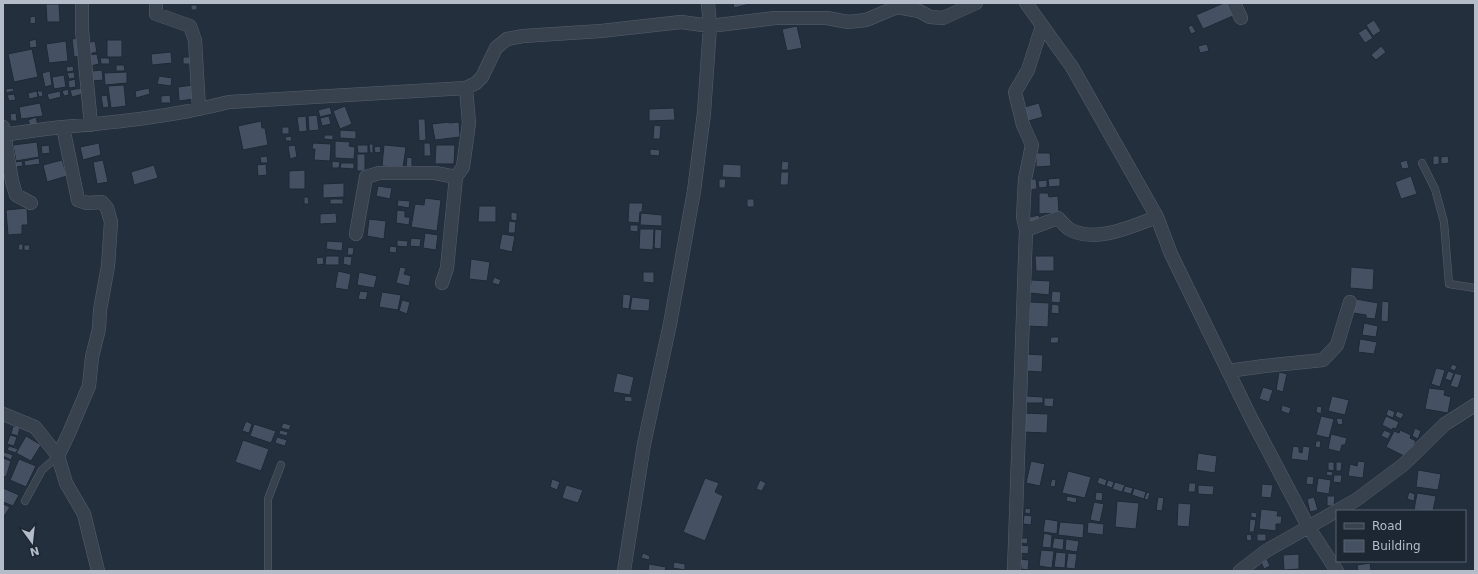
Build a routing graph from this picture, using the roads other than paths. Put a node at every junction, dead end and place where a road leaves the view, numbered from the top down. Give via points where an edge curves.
1 (82, 3) edge
2 (156, 3) edge
3 (708, 3) edge
4 (976, 3) edge
5 (1026, 3) edge
6 (1234, 3) edge
7 (1241, 18) dead end
8 (710, 26) junction
9 (1042, 26) junction
10 (466, 88) junction
11 (199, 109) junction
12 (91, 125) junction
13 (3, 126) edge
14 (63, 127) junction
15 (3, 135) edge
16 (1422, 163) dead end
17 (456, 177) junction
18 (31, 203) dead end
19 (1157, 217) junction
20 (1026, 230) junction
21 (356, 234) dead end
22 (442, 283) dead end
23 (1475, 288) edge
24 (1350, 302) dead end
25 (1228, 371) junction
26 (1475, 405) edge
27 (3, 414) edge
28 (58, 456) junction
29 (281, 465) dead end
30 (25, 501) dead end
31 (1339, 510) edge
32 (1336, 512) edge
33 (1309, 528) junction
34 (98, 571) edge
35 (268, 571) edge
36 (624, 571) edge
37 (1014, 571) edge
38 (1240, 571) edge
39 (1337, 571) edge

1 - 12 street
2 - 11 street via 156,14 190,26 195,40
3 - 8 street
4 - 8 street via 943,18 930,17 918,11 897,7 866,20 848,22 827,18 775,18
5 - 9 street
6 - 7 street
8 - 10 street via 681,22 507,39 496,48 482,77
8 - 36 street via 704,113 694,191 670,324 644,444
9 - 19 street via 1072,67
9 - 20 street via 1028,70 1015,92 1023,124 1032,145 1025,179 1023,217
10 - 11 street via 229,102
10 - 17 street via 469,123 463,167
11 - 12 street
12 - 14 street
13 - 15 street
14 - 15 street
14 - 28 street via 78,200 87,203 102,202 107,208 111,222 108,266 89,386
15 - 18 street via 16,195
16 - 23 lane via 1435,189 1444,222 1449,284
17 - 21 street via 435,173 379,172 366,177
17 - 22 street via 447,268
19 - 20 street via 1111,233 1084,234 1069,228 1058,218
19 - 25 street via 1171,254
20 - 37 street
24 - 25 street via 1336,345 1324,360
25 - 33 street
26 - 31 street via 1445,424 1403,465
27 - 28 street via 35,427
28 - 30 lane via 42,470
28 - 34 street via 66,483 84,514
29 - 35 lane via 268,500
32 - 33 street
33 - 38 street via 1266,551
33 - 39 street

